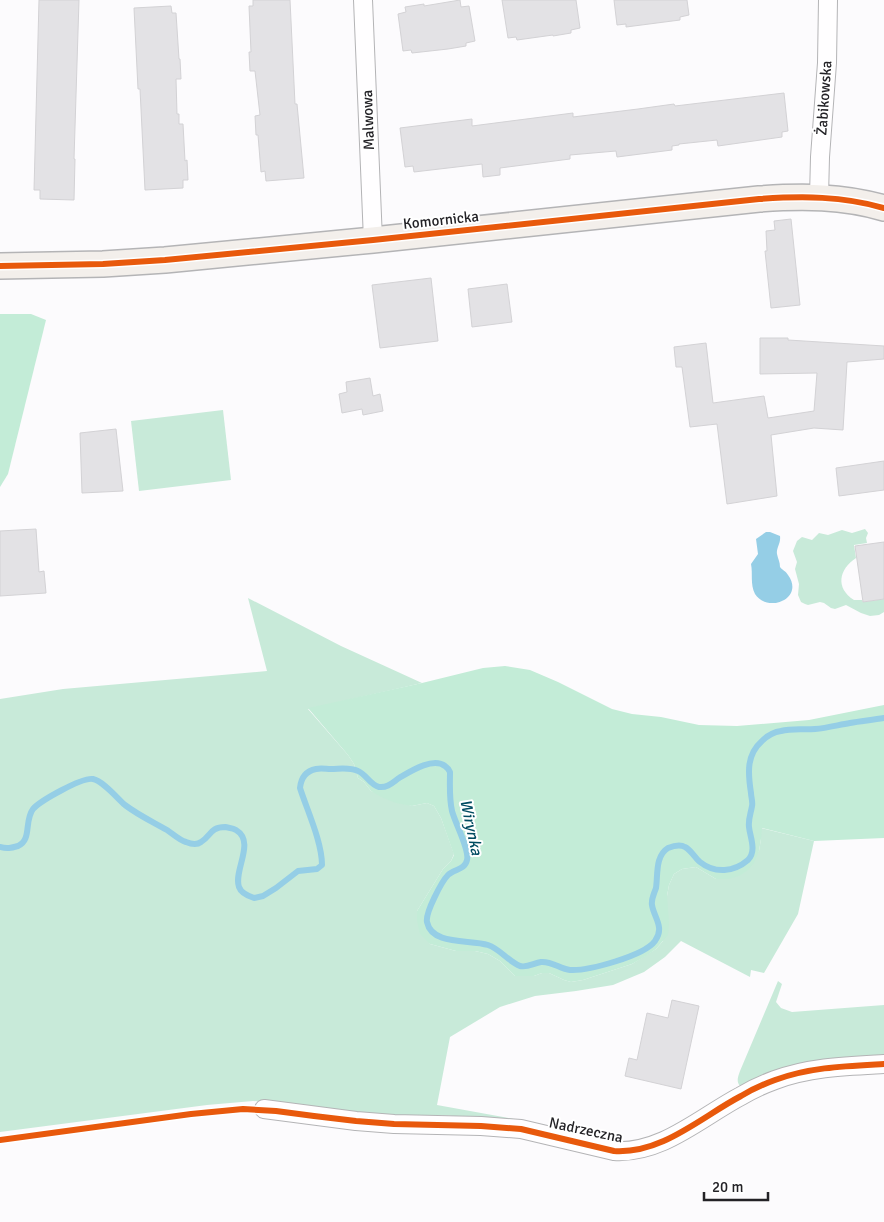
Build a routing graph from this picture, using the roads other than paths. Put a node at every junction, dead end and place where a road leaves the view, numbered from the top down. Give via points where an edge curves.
1 (363, 0) edge
2 (828, 0) edge
3 (819, 197) junction
4 (884, 208) edge
5 (373, 240) junction
6 (0, 266) edge
7 (884, 1064) edge
8 (264, 1110) dead end

1 - 5 street, Malwowa
2 - 3 street, Żabikowska
3 - 4 street, Komornicka
3 - 5 street, Komornicka via 759,199
5 - 6 street, Komornicka via 103,264
7 - 8 street, Nadrzeczna via 823,1068 776,1080 742,1095 667,1139 625,1152 521,1129 394,1124

